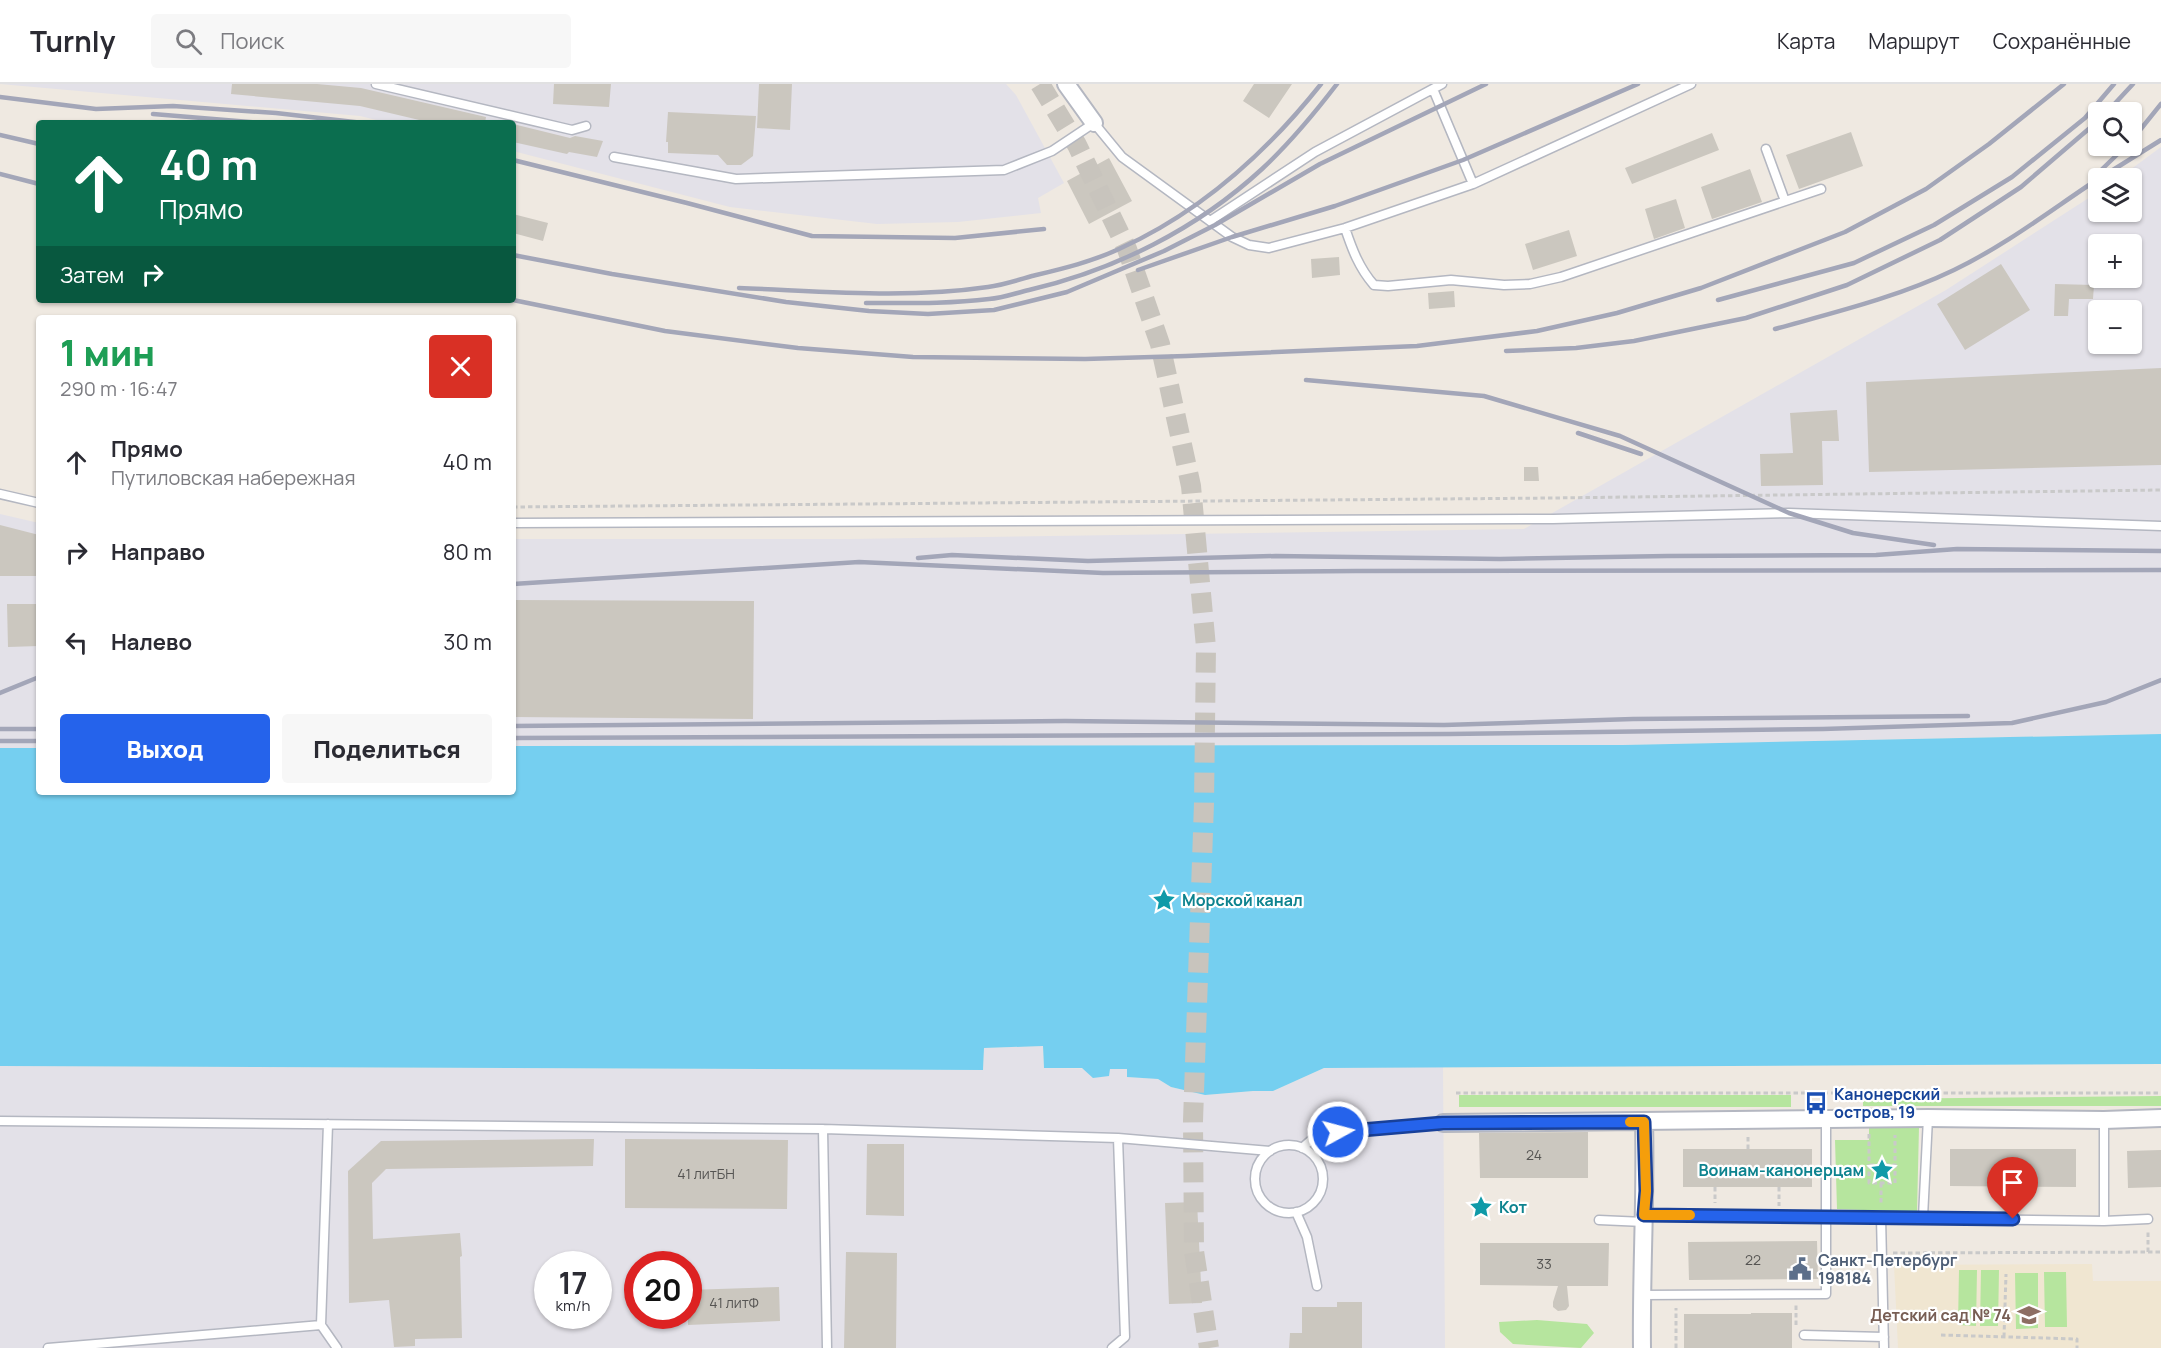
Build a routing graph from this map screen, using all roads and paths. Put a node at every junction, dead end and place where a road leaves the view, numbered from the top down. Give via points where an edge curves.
1 (376, 84) edge
2 (1066, 84) edge
3 (1442, 84) edge
4 (1691, 84) edge
5 (1433, 89) junction
6 (1094, 123) junction
7 (586, 126) dead end
8 (1766, 149) dead end
9 (614, 157) dead end
10 (1473, 184) junction
11 (1821, 189) dead end
12 (1785, 201) junction
13 (1210, 221) junction
14 (1345, 228) junction
15 (2161, 490) edge
16 (0, 494) edge
17 (36, 502) edge
18 (516, 507) edge
19 (516, 523) edge
20 (2161, 526) edge
21 (1456, 1093) dead end
22 (2161, 1093) edge
23 (1928, 1118) junction
24 (2161, 1118) edge
25 (1826, 1119) junction
26 (2104, 1120) junction
27 (0, 1121) edge
28 (1644, 1122) junction
29 (1443, 1123) joint
30 (328, 1124) junction
31 (823, 1129) junction
32 (1869, 1133) dead end
33 (1895, 1134) dead end
34 (1118, 1138) junction
35 (1302, 1148) junction
36 (1270, 1151) junction
37 (1869, 1165) junction
38 (1895, 1165) junction
39 (1881, 1183) junction
40 (1715, 1187) dead end
41 (1779, 1187) dead end
42 (1296, 1212) junction
43 (1716, 1212) dead end
44 (1779, 1213) dead end
45 (1826, 1217) junction
46 (1881, 1217) junction
47 (1644, 1218) junction
48 (1923, 1218) junction
49 (2148, 1219) joint
50 (1599, 1221) dead end
51 (2104, 1221) junction
52 (1881, 1252) junction
53 (2148, 1252) junction
54 (2161, 1252) edge
55 (2007, 1274) dead end
56 (1317, 1286) dead end
57 (1796, 1294) junction
58 (1641, 1295) junction
59 (1677, 1295) junction
60 (321, 1325) junction
61 (1796, 1326) dead end
62 (1804, 1335) dead end
63 (1941, 1335) dead end
64 (1884, 1337) junction
65 (2004, 1337) junction
66 (48, 1348) edge
67 (337, 1348) edge
68 (827, 1348) edge
69 (1112, 1348) edge
70 (1642, 1348) edge
71 (1676, 1348) edge
72 (1884, 1348) edge
73 (2077, 1348) edge

1 - 7 lane via 572,130
2 - 6 street
3 - 5 lane
4 - 10 lane
5 - 10 lane
5 - 13 lane via 1315,152
6 - 9 lane via 1052,151 1004,170 736,179
6 - 13 lane via 1122,157
8 - 12 lane
10 - 14 lane
11 - 12 lane
12 - 14 lane via 1562,277 1530,284 1451,280 1374,285 1365,274
13 - 14 lane via 1232,237 1269,248
15 - 18 path
16 - 17 lane
19 - 20 lane via 1541,519 1789,513
21 - 22 path
23 - 25 street
23 - 26 street
23 - 48 lane
24 - 26 street
25 - 28 street
25 - 45 lane
26 - 51 lane
27 - 30 lane
28 - 29 street
28 - 47 street
29 - 35 lane via 1317,1135
30 - 31 lane
30 - 60 lane
31 - 34 lane
31 - 68 lane
32 - 37 path
33 - 38 path
34 - 36 lane
34 - 69 lane via 1125,1337
35 - 36 lane via 1282,1145
35 - 42 lane via 1317,1159 1322,1185 1313,1202
36 - 42 lane via 1260,1160 1255,1173 1258,1192 1270,1207
37 - 38 path
37 - 39 path via 1869,1183
38 - 39 path via 1895,1183
39 - 46 path
40 - 43 path
41 - 44 path
42 - 56 lane via 1307,1237
45 - 46 lane
45 - 47 lane
45 - 57 lane via 1826,1294
46 - 48 lane
46 - 52 lane
47 - 50 lane
47 - 58 street
48 - 51 lane
49 - 51 lane
49 - 53 path
52 - 53 path
52 - 64 lane
53 - 54 path
55 - 65 path
57 - 59 lane
57 - 61 path
58 - 59 lane
58 - 70 street
59 - 71 path
60 - 66 lane
60 - 67 lane
62 - 64 lane
63 - 65 path
64 - 72 lane
65 - 73 path via 2077,1339

